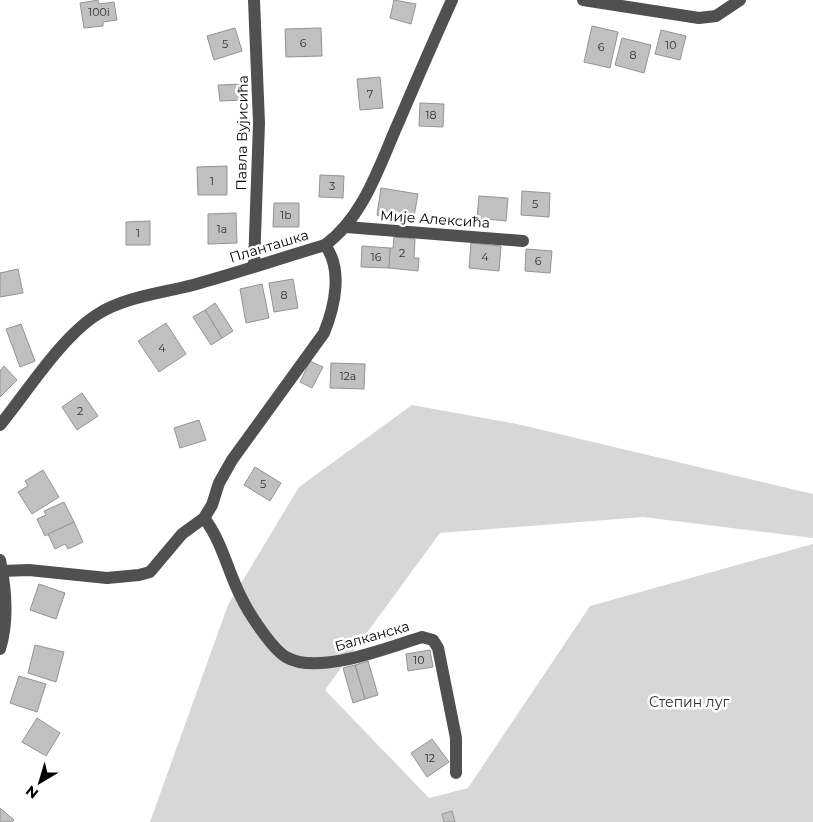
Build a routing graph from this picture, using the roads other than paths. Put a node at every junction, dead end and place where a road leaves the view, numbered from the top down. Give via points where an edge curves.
1 (254, 0) edge
2 (452, 0) edge
3 (583, 0) edge
4 (740, 0) edge
5 (346, 227) junction
6 (522, 240) dead end
7 (324, 245) junction
8 (254, 266) junction
9 (0, 425) edge
10 (204, 518) junction
11 (1, 566) edge
12 (0, 648) edge
13 (456, 773) dead end

1 - 8 street, Павла Вујисића via 259,123
2 - 5 street, Планташка via 369,189
3 - 4 street via 699,18 716,16
5 - 6 street, Мије Алексића
5 - 7 street, Планташка
7 - 8 street, Планташка
7 - 10 street via 335,264 331,318 324,333 232,460
8 - 9 street, Планташка via 140,298 99,314 82,326 61,349
10 - 11 street via 182,534 150,572 139,576 107,578
10 - 13 street, Балканска via 214,533 241,598 272,644 287,657 301,662 333,663 422,637 433,640 438,648 456,738
11 - 12 street via 6,607

